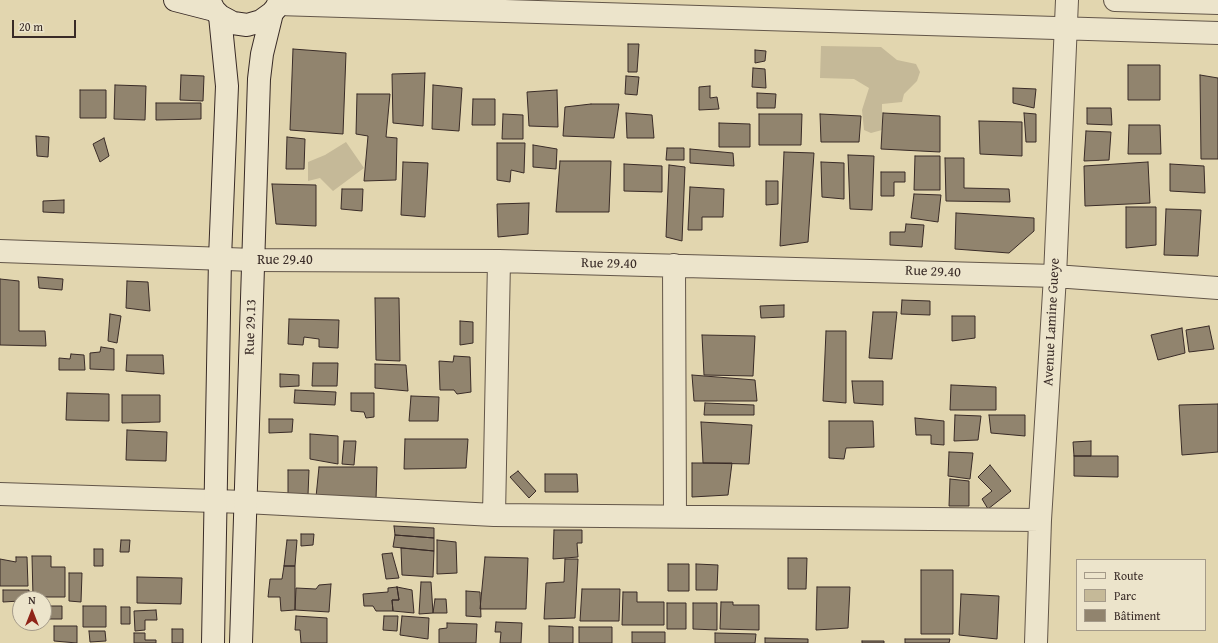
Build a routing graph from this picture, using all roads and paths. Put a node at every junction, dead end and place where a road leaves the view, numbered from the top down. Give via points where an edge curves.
1 (175, 0) edge
2 (1067, 0) edge
3 (1115, 0) edge
4 (1218, 3) edge
5 (276, 6) edge
6 (215, 9) edge
7 (1066, 28) junction
8 (1218, 33) edge
9 (0, 251) edge
10 (220, 258) junction
11 (254, 260) junction
12 (499, 261) junction
13 (674, 265) junction
14 (1055, 276) junction
15 (1218, 288) edge
16 (0, 494) edge
17 (216, 502) junction
18 (245, 502) junction
19 (494, 515) junction
20 (675, 516) junction
21 (1040, 520) junction
22 (213, 643) edge
23 (241, 643) edge
24 (1036, 643) edge

1 - 6 street
2 - 7 street, Avenue Lamine Gueye
3 - 4 street
5 - 6 street via 261,21 247,25 232,23
5 - 7 street
5 - 11 street, Rue 29.13 via 262,54 259,79
6 - 10 street via 227,86
7 - 8 street
7 - 14 street, Avenue Lamine Gueye
9 - 10 street, Rue 29.40
10 - 11 street, Rue 29.40
10 - 17 street
11 - 12 street, Rue 29.40
11 - 18 street, Rue 29.13
12 - 13 street, Rue 29.40
12 - 19 street
13 - 14 street, Rue 29.40
13 - 20 street
14 - 15 street, Rue 29.40
14 - 21 street, Avenue Lamine Gueye
16 - 17 street
17 - 18 street
17 - 22 street
18 - 19 street
18 - 23 street, Rue 29.13
19 - 20 street
20 - 21 street
21 - 24 street, Avenue Lamine Gueye

